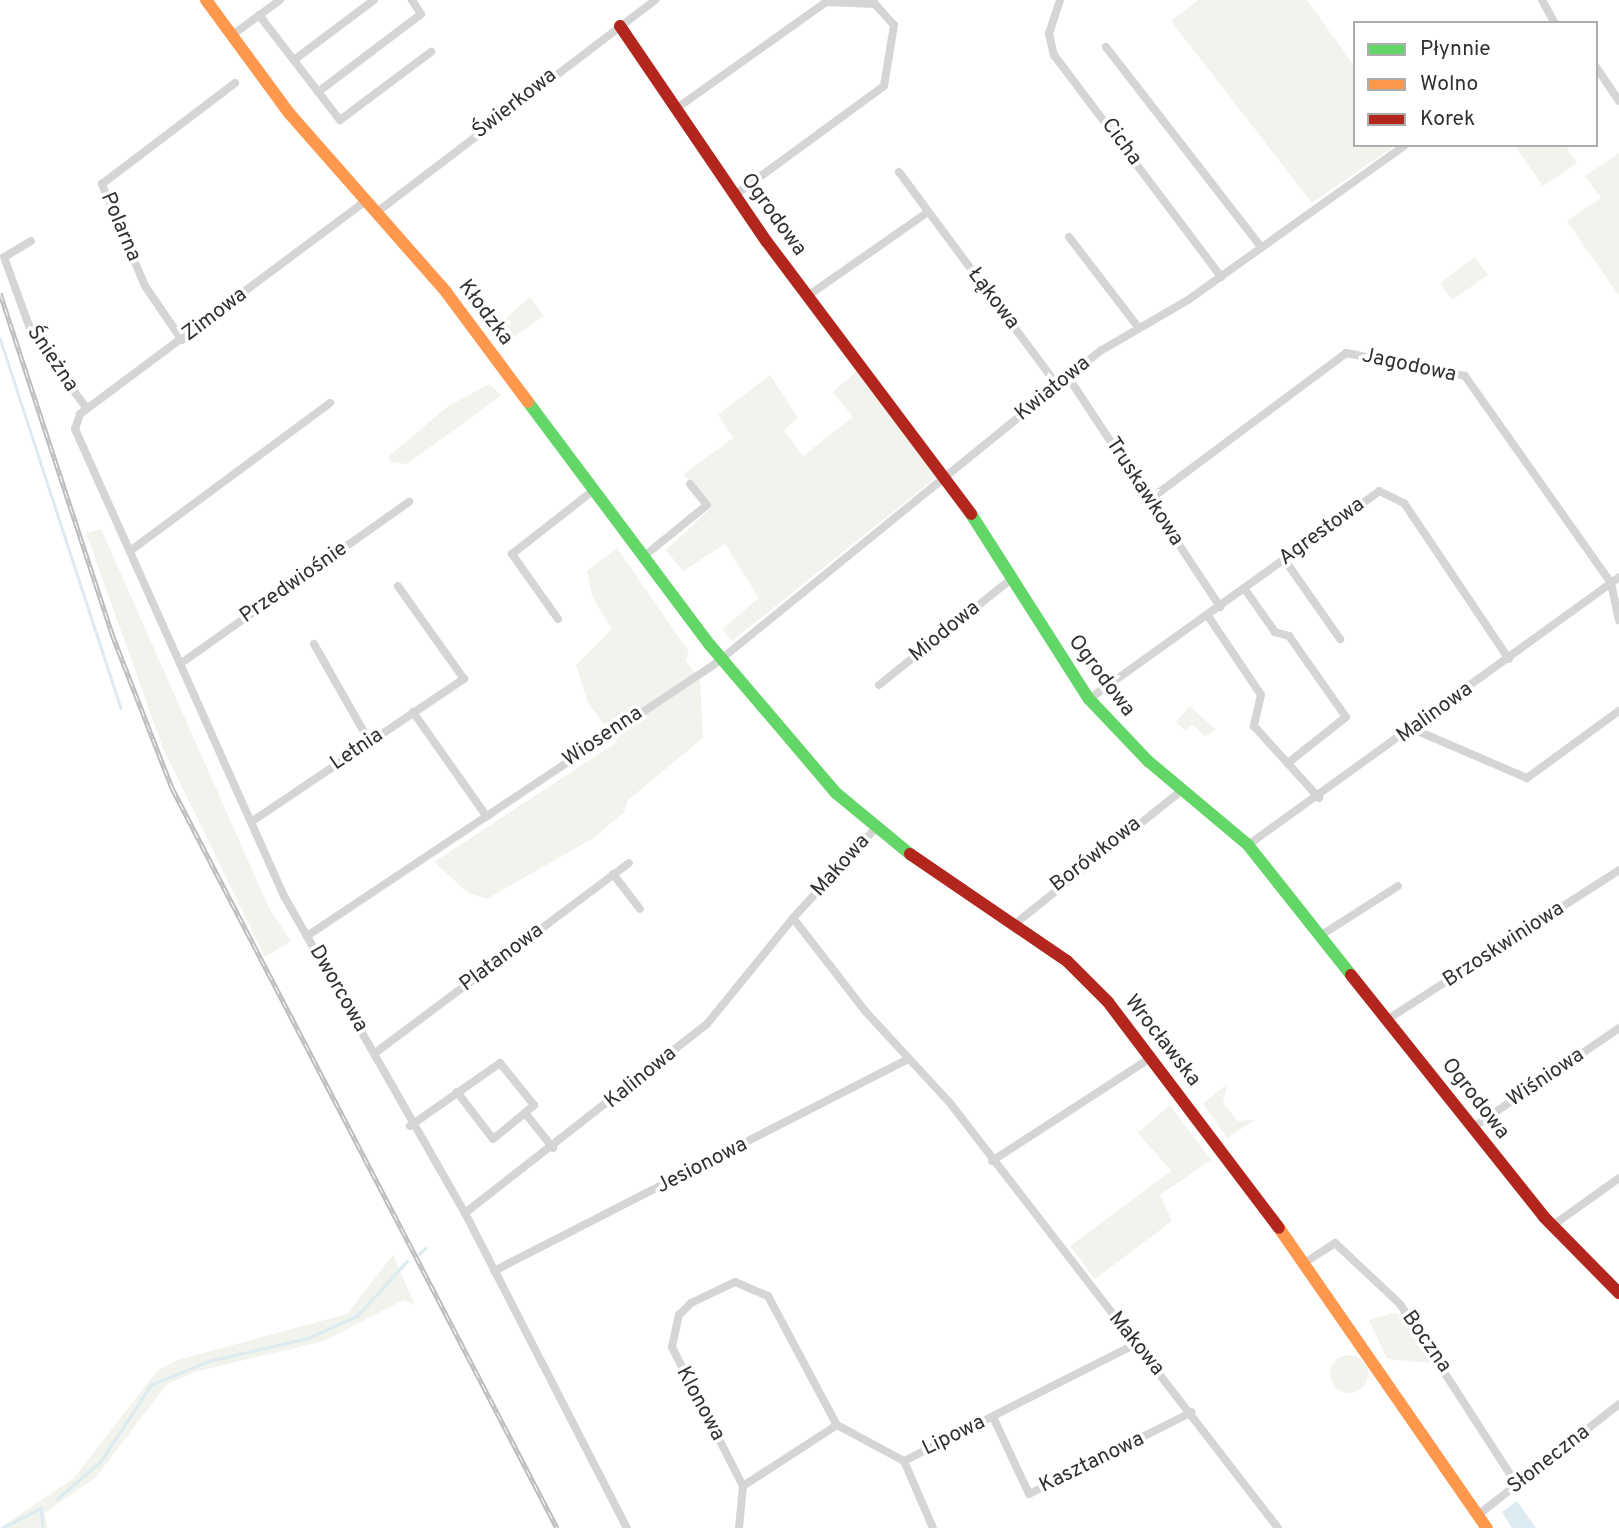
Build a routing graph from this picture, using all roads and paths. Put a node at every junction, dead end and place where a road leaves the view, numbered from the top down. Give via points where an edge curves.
1 (205, 0) edge
2 (280, 0) edge
3 (374, 0) edge
4 (412, 0) edge
5 (655, 0) edge
6 (1060, 0) edge
7 (1542, 0) edge
8 (259, 15) junction
9 (1554, 21) edge
10 (620, 26) junction
11 (231, 36) junction
12 (1106, 47) dead end
13 (431, 52) dead end
14 (294, 60) junction
15 (1598, 70) edge
16 (235, 83) dead end
17 (318, 92) junction
18 (1619, 101) edge
19 (677, 108) junction
20 (1402, 147) edge
21 (899, 172) dead end
22 (735, 195) junction
23 (367, 200) junction
24 (377, 212) junction
25 (928, 212) junction
26 (1069, 237) dead end
27 (31, 241) dead end
28 (1262, 248) junction
29 (1221, 278) junction
30 (809, 295) junction
31 (1138, 327) junction
32 (181, 340) junction
33 (1068, 377) junction
34 (1058, 386) junction
35 (330, 403) dead end
36 (87, 409) junction
37 (947, 476) junction
38 (690, 484) dead end
39 (594, 490) junction
40 (1149, 500) junction
41 (409, 502) dead end
42 (130, 551) junction
43 (643, 557) junction
44 (1284, 559) junction
45 (1010, 580) junction
46 (1615, 580) edge
47 (398, 586) dead end
48 (1244, 589) junction
49 (1220, 607) junction
50 (1208, 617) junction
51 (558, 619) dead end
52 (1619, 620) edge
53 (1340, 639) dead end
54 (314, 644) dead end
55 (721, 659) junction
56 (1509, 659) junction
57 (180, 664) junction
58 (879, 685) dead end
59 (1089, 699) junction
60 (1619, 711) edge
61 (413, 712) junction
62 (1413, 729) junction
63 (369, 741) junction
64 (1287, 763) junction
65 (1182, 790) junction
66 (1319, 798) junction
67 (486, 817) junction
68 (251, 822) junction
69 (874, 830) junction
70 (1248, 845) junction
71 (629, 863) dead end
72 (1619, 870) edge
73 (612, 874) junction
74 (1398, 886) dead end
75 (640, 909) dead end
76 (793, 918) junction
77 (1015, 924) junction
78 (1323, 934) junction
79 (307, 936) junction
80 (1388, 1019) junction
81 (1619, 1028) edge
82 (374, 1053) junction
83 (1152, 1057) junction
84 (908, 1059) junction
85 (457, 1092) junction
86 (525, 1113) junction
87 (410, 1126) junction
88 (1472, 1128) junction
89 (553, 1148) junction
90 (992, 1161) junction
91 (1619, 1178) edge
92 (465, 1213) junction
93 (1552, 1226) junction
94 (1306, 1262) junction
95 (494, 1271) junction
96 (1619, 1293) edge
97 (1136, 1344) junction
98 (1619, 1404) edge
99 (1192, 1412) junction
100 (993, 1417) junction
101 (837, 1425) junction
102 (904, 1461) junction
103 (1517, 1485) junction
104 (743, 1486) junction
105 (1478, 1515) junction
106 (627, 1528) edge
107 (739, 1528) edge
108 (933, 1528) edge
109 (1278, 1528) edge
110 (1487, 1528) edge

1 - 11 main road, Kłodzka
2 - 8 street
3 - 14 street
4 - 17 street via 421,14
5 - 10 street, Świerkowa
6 - 29 street, Cicha via 1049,34 1054,55
7 - 9 street
8 - 11 street
8 - 14 street
10 - 19 main road, Ogrodowa
10 - 24 street, Świerkowa
11 - 23 main road, Kłodzka
12 - 28 street
13 - 17 street via 340,120
14 - 17 street
15 - 18 street
16 - 32 street, Polarna via 102,184 145,286
19 - 22 main road, Ogrodowa
19 - 22 street via 826,2 874,4 894,24 884,86
20 - 28 street, Kwiatowa
21 - 25 street, Łąkowa
22 - 30 main road, Ogrodowa
23 - 24 main road, Kłodzka
23 - 32 street, Zimowa
24 - 39 main road, Kłodzka via 446,292
25 - 30 street
25 - 34 street, Łąkowa
26 - 31 street
27 - 36 street, Śnieżna via 4,257 32,334
28 - 29 street, Kwiatowa
29 - 31 street, Kwiatowa
30 - 37 main road, Ogrodowa
31 - 33 street, Kwiatowa
32 - 36 street, Zimowa
33 - 34 street, Kwiatowa
33 - 40 street, Truskawkowa
34 - 37 street, Kwiatowa
35 - 42 street
36 - 42 street, Dworcowa via 75,421 78,436
37 - 45 main road, Ogrodowa
37 - 55 street, Kwiatowa
38 - 43 street via 707,505
39 - 43 main road, Kłodzka
39 - 51 street via 512,554
40 - 46 street, Jagodowa via 1346,353 1465,376
40 - 49 street, Truskawkowa
41 - 57 street, Przedwiośnie
42 - 57 street, Dworcowa
43 - 55 main road, Kłodzka
44 - 48 street, Agrestowa
44 - 53 street
44 - 56 street, Agrestowa via 1379,491 1391,494
45 - 58 street, Miodowa
45 - 59 main road, Ogrodowa
46 - 52 street
46 - 56 street, Malinowa
47 - 61 street, Letnia via 464,679
48 - 49 street, Agrestowa
48 - 64 street via 1275,632 1289,636 1346,717
49 - 50 street, Agrestowa
50 - 59 street, Agrestowa
50 - 64 street via 1261,695 1254,726
54 - 63 street
55 - 67 street, Wiosenna
55 - 69 main road, Wrocławska
56 - 62 street, Malinowa
57 - 68 street, Dworcowa
59 - 65 main road, Ogrodowa
60 - 62 street via 1527,778
61 - 63 street, Letnia
61 - 67 street
62 - 66 street, Malinowa
63 - 68 street, Letnia
64 - 66 street
65 - 70 main road, Ogrodowa
65 - 77 street, Borówkowa
66 - 70 street, Malinowa
67 - 79 street, Wiosenna
68 - 79 street, Dworcowa
69 - 76 street, Makowa
69 - 77 main road, Wrocławska
70 - 78 main road, Ogrodowa
71 - 73 street, Platanowa
72 - 80 street, Brzoskwiniowa
73 - 75 street
73 - 82 street, Platanowa
74 - 78 street
76 - 84 street, Makowa
76 - 89 street, Kalinowa via 707,1024
77 - 83 main road, Wrocławska via 1092,984
78 - 80 main road, Ogrodowa
79 - 82 street, Dworcowa
80 - 88 main road, Ogrodowa
81 - 88 street, Wiśniowa
82 - 87 street, Dworcowa
83 - 90 street
83 - 94 main road, Wrocławska
84 - 90 street, Makowa
84 - 95 street, Jesionowa
85 - 86 street via 493,1139
85 - 86 street via 500,1063 534,1105
85 - 87 street
86 - 89 street
87 - 92 street, Dworcowa
88 - 93 main road, Ogrodowa
89 - 92 street, Kalinowa
90 - 97 street, Makowa
91 - 93 street
92 - 95 street, Dworcowa
93 - 96 main road, Ogrodowa
94 - 103 street, Boczna via 1335,1243 1400,1304
94 - 105 main road, Wrocławska
95 - 106 street, Dworcowa
97 - 99 street, Makowa
97 - 100 street, Lipowa
98 - 103 street, Słoneczna
99 - 100 street, Kasztanowa via 1029,1494
99 - 109 street, Makowa
100 - 102 street, Lipowa
101 - 102 street, Lipowa
101 - 104 street
101 - 104 street, Klonowa via 768,1296 735,1282 691,1303 679,1315 672,1348
102 - 108 street
103 - 105 street, Słoneczna
104 - 107 street
105 - 110 main road, Wrocławska

